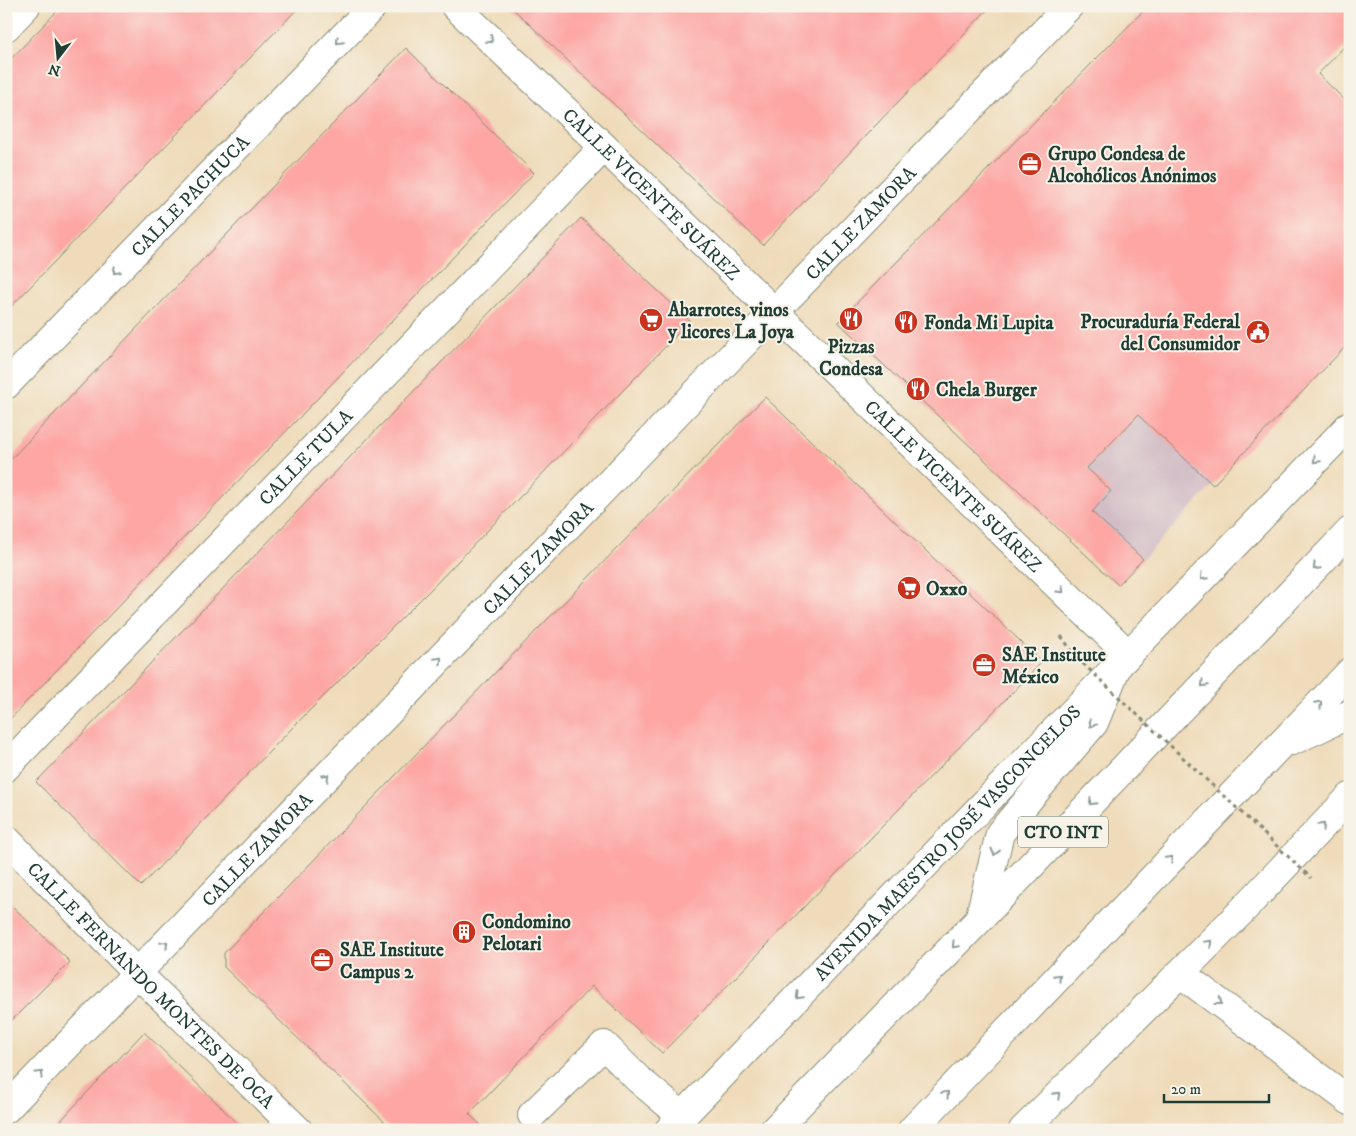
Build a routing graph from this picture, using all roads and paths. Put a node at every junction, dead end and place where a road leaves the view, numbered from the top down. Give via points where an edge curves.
1 (26, 6) edge
2 (373, 6) edge
3 (455, 6) edge
4 (1069, 6) edge
5 (6, 27) edge
6 (604, 147) junction
7 (775, 312) junction
8 (6, 385) edge
9 (1350, 425) edge
10 (1350, 531) edge
11 (1060, 635) dead end
12 (1123, 659) junction
13 (1350, 672) edge
14 (1350, 714) edge
15 (1277, 748) junction
16 (6, 767) edge
17 (1350, 797) edge
18 (6, 839) edge
19 (1311, 878) dead end
20 (978, 921) junction
21 (137, 973) junction
22 (1180, 973) junction
23 (1350, 1101) edge
24 (6, 1109) edge
25 (532, 1116) dead end
26 (676, 1123) edge
27 (298, 1130) edge
28 (774, 1130) edge
29 (912, 1130) edge
30 (1023, 1130) edge

1 - 5 main road
2 -> 8 main road, CALLE PACHUCA
3 -> 6 main road, CALLE VICENTE SUÁREZ
4 - 7 main road, CALLE ZAMORA
6 - 7 main road, CALLE VICENTE SUÁREZ
6 - 16 main road, CALLE TULA
7 -> 12 main road, CALLE VICENTE SUÁREZ
21 -> 7 main road, CALLE ZAMORA
9 -> 12 main road, AVENIDA MAESTRO JOSÉ VASCONCELOS
10 -> 20 main road, CTO INT
11 - 19 path, bridge via 1077,658
12 -> 20 main road via 1094,723 1000,833
12 -> 26 main road, AVENIDA MAESTRO JOSÉ VASCONCELOS
15 -> 13 main road
14 - 15 main road
29 -> 15 main road
22 -> 17 main road
18 - 21 main road, CALLE FERNANDO MONTES DE OCA
20 -> 28 main road, CTO INT
24 -> 21 main road, CALLE ZAMORA
21 - 27 main road, CALLE FERNANDO MONTES DE OCA
22 -> 23 main road
30 -> 22 main road
25 - 26 main road via 604,1045

